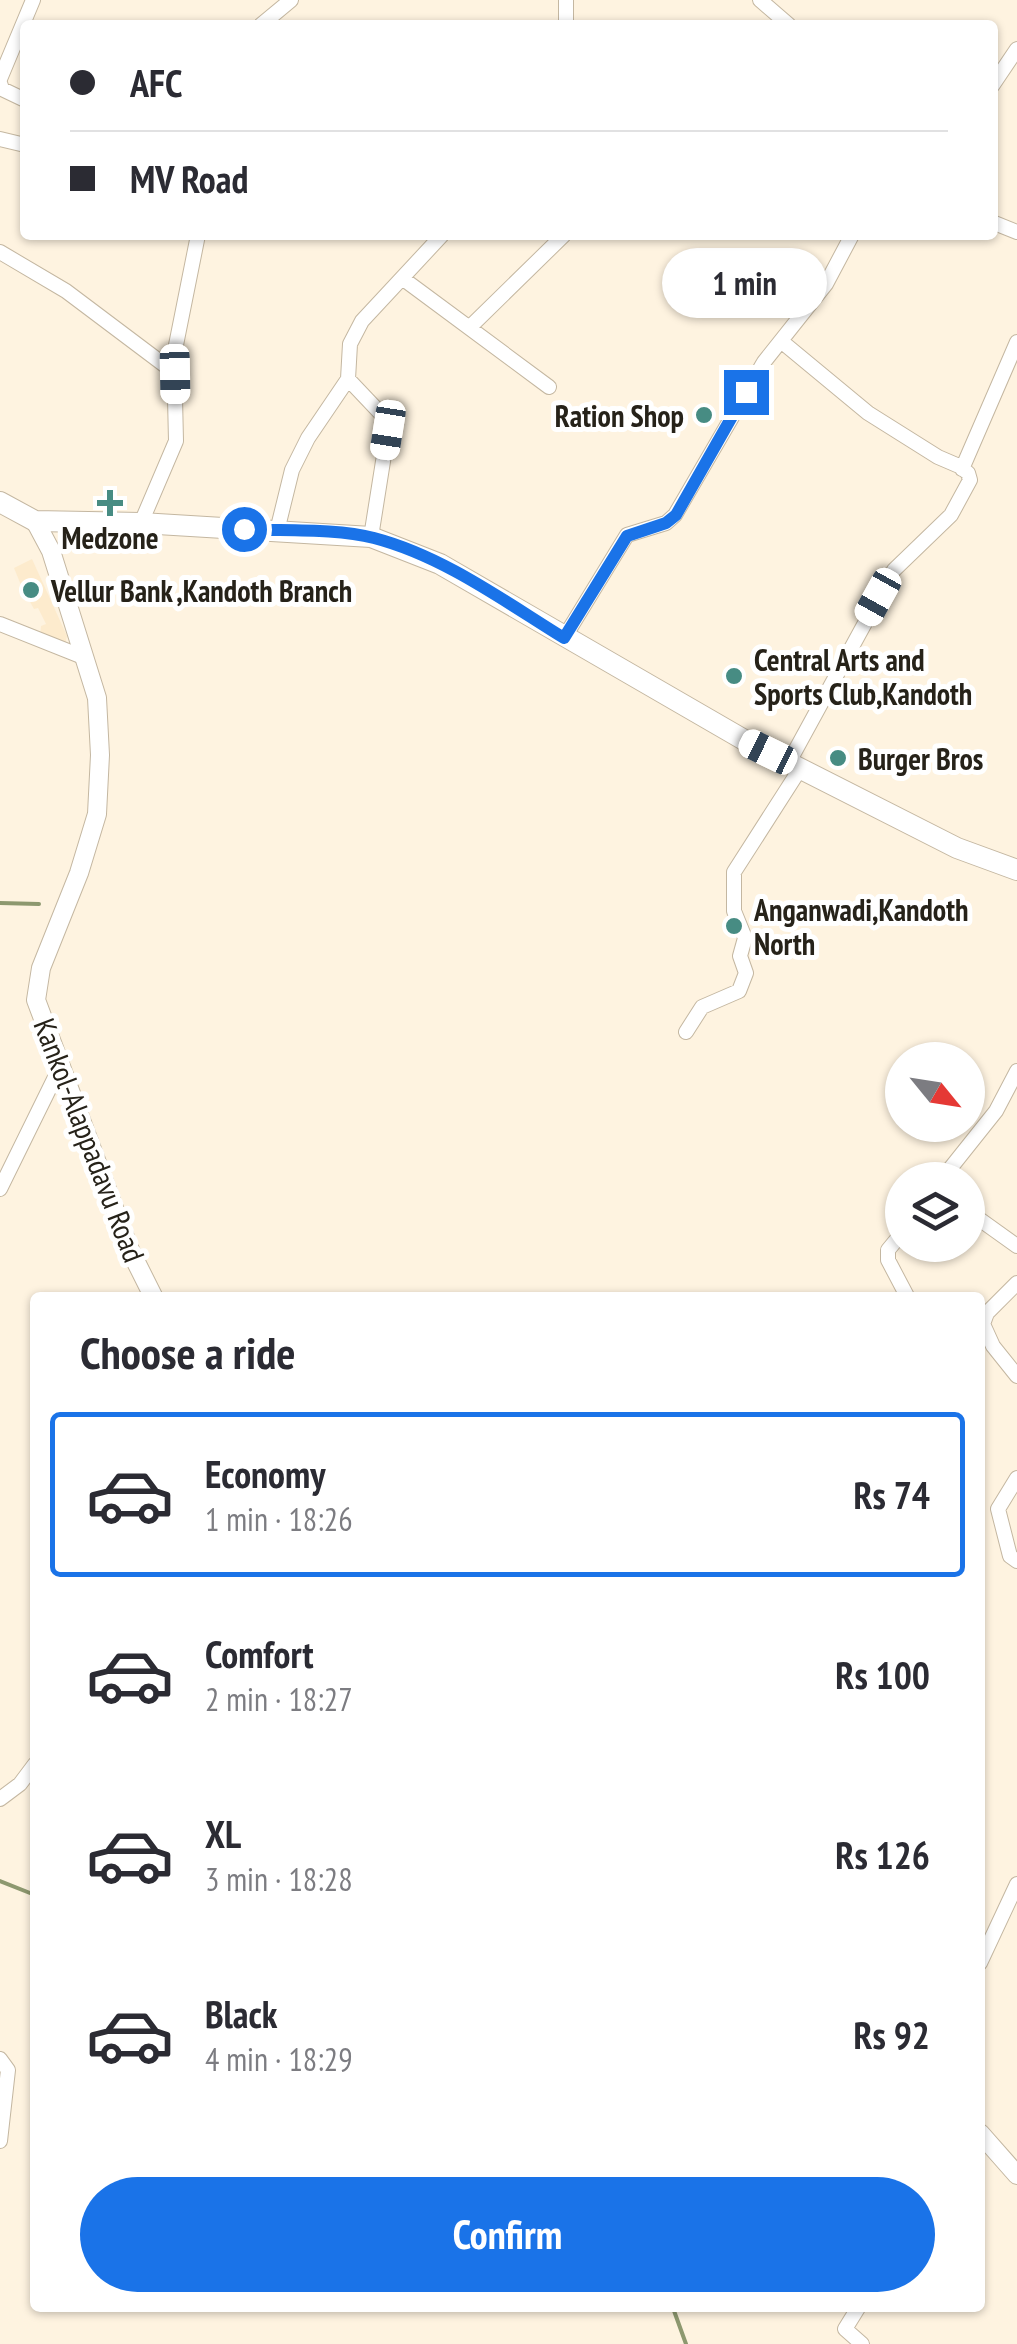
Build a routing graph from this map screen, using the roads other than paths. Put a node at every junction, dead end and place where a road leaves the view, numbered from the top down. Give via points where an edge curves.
1 (290, 0) edge
2 (760, 0) edge
3 (268, 20) edge
4 (783, 20) edge
5 (20, 32) edge
6 (1017, 49) edge
7 (998, 77) edge
8 (0, 81) edge
9 (20, 98) edge
10 (197, 240) edge
11 (437, 240) edge
12 (559, 240) edge
13 (849, 240) edge
14 (0, 252) edge
15 (402, 278) junction
16 (470, 327) junction
17 (781, 341) junction
18 (1017, 342) edge
19 (175, 374) junction
20 (348, 379) junction
21 (549, 387) dead end
22 (962, 469) junction
23 (0, 502) edge
24 (36, 522) junction
25 (142, 523) junction
26 (278, 531) junction
27 (370, 537) junction
28 (0, 624) edge
29 (564, 638) junction
30 (83, 657) junction
31 (795, 765) junction
32 (1017, 870) edge
33 (686, 1032) dead end
34 (61, 1065) junction
35 (1017, 1072) edge
36 (955, 1162) edge
37 (0, 1189) edge
38 (985, 1223) edge
39 (1017, 1246) edge
40 (889, 1262) edge
41 (1017, 1283) edge
42 (151, 1292) edge
43 (905, 1292) edge
44 (985, 1318) edge
45 (985, 1328) edge
46 (1017, 1376) edge
47 (1017, 1478) edge
48 (1017, 1561) edge
49 (30, 1771) edge
50 (0, 1798) edge
51 (1017, 1884) edge
52 (985, 1952) edge
53 (0, 2059) edge
54 (985, 2139) edge
55 (0, 2141) edge
56 (1017, 2175) edge
57 (855, 2312) edge
58 (862, 2344) edge

1 - 3 street
2 - 4 street
5 - 8 street
6 - 7 street
8 - 9 street
10 - 19 street
11 - 15 street
12 - 16 street
13 - 17 street via 826,284
14 - 19 street via 66,290
15 - 16 street
15 - 20 street via 355,333
16 - 21 street
17 - 22 street via 868,413
17 - 29 street via 676,515 627,536
18 - 22 street
19 - 25 street via 176,441
20 - 26 street via 292,470
20 - 27 street via 385,418 388,430
22 - 31 street via 970,480 952,515 894,570
23 - 24 highway
24 - 25 highway
24 - 30 main road, Kankol-Alappadavu Road
25 - 26 highway
26 - 27 highway
27 - 29 highway via 440,564
28 - 30 street
29 - 31 highway
30 - 34 main road, Kankol-Alappadavu Road via 97,698 97,814 41,968 36,1000
31 - 32 highway via 958,848
31 - 33 street via 734,872 734,910 745,938 739,991 702,1007
34 - 37 street
34 - 42 main road, Kankol-Alappadavu Road
35 - 36 street
38 - 39 street
40 - 43 street
41 - 44 street
45 - 46 street
47 - 48 street via 998,1509
49 - 50 street
51 - 52 street
53 - 55 street via 8,2070
54 - 56 main road
57 - 58 street via 845,2328

